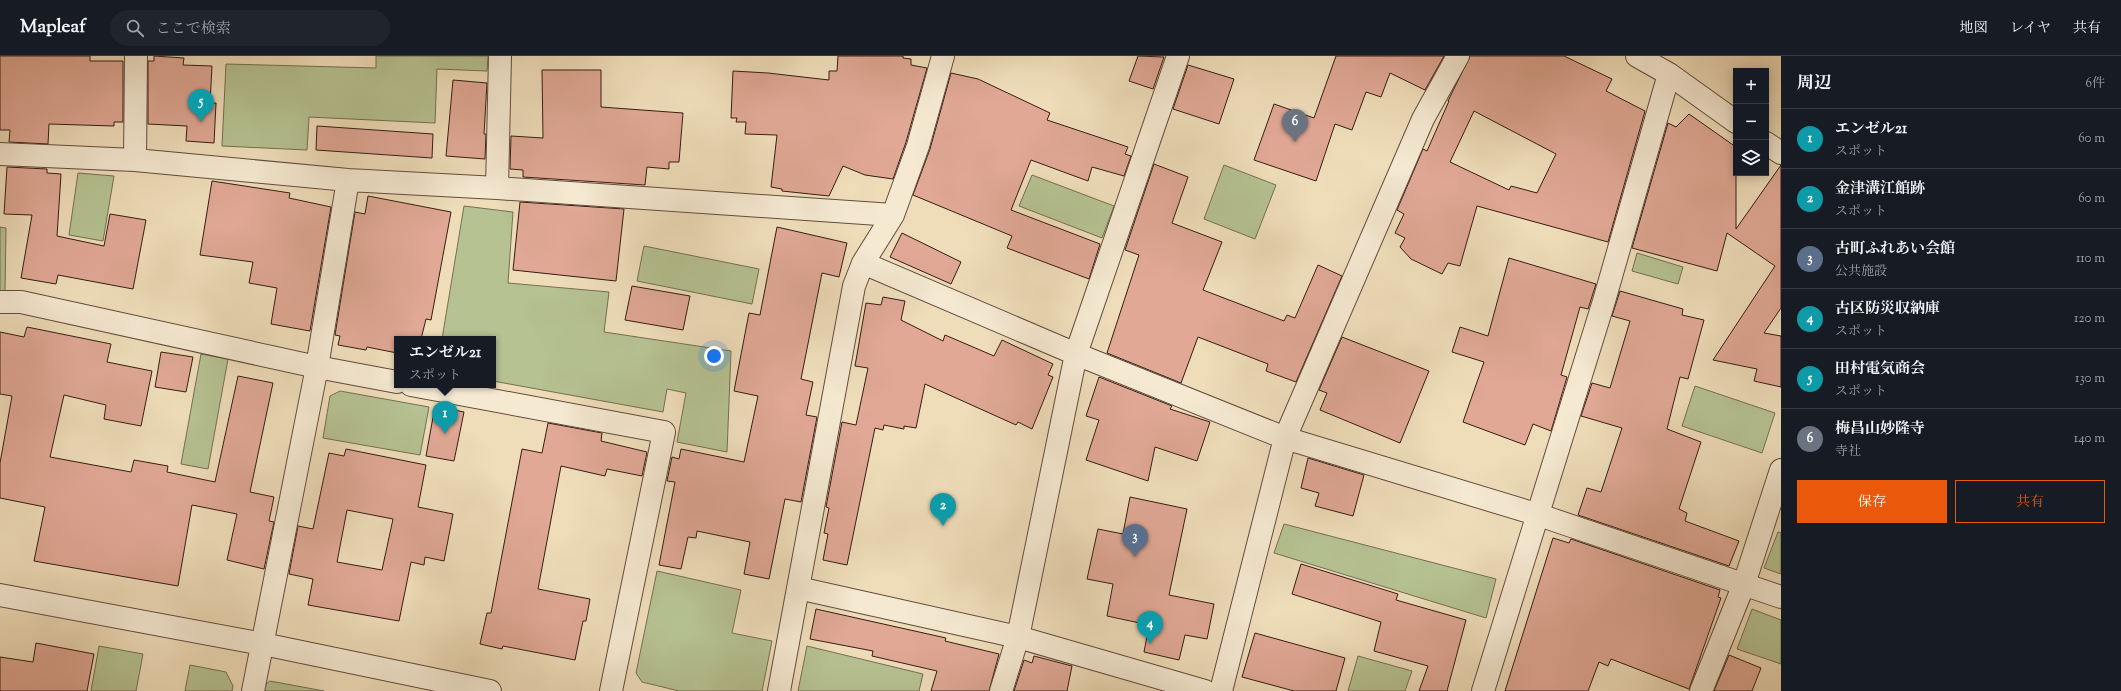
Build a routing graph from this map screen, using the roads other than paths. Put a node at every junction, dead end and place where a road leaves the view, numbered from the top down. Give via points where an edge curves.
1 (136, 56) edge
2 (500, 56) edge
3 (943, 56) edge
4 (1178, 56) edge
5 (1458, 56) edge
6 (1637, 56) edge
7 (1669, 74) junction
8 (1733, 120) edge
9 (1769, 145) edge
10 (1781, 153) edge
11 (0, 154) edge
12 (135, 160) junction
13 (348, 180) junction
14 (497, 188) junction
15 (893, 215) junction
16 (863, 263) junction
17 (0, 302) edge
18 (1076, 354) junction
19 (317, 368) junction
20 (394, 381) edge
21 (427, 388) edge
22 (1285, 438) junction
23 (1781, 470) edge
24 (1539, 515) junction
25 (1744, 584) junction
26 (798, 588) junction
27 (0, 595) edge
28 (1781, 598) edge
29 (1018, 637) junction
30 (263, 644) junction
31 (253, 691) edge
32 (490, 691) edge
33 (611, 691) edge
34 (779, 691) edge
35 (1001, 691) edge
36 (1205, 691) edge
37 (1221, 691) edge
38 (1483, 691) edge
39 (1701, 691) edge

1 - 12 street
2 - 14 street
3 - 15 street via 918,146
4 - 18 street
5 - 22 street via 1423,119
6 - 7 street
7 - 8 street
7 - 24 street
9 - 10 street
11 - 12 street
12 - 13 street
13 - 14 street
13 - 19 street
14 - 15 street
15 - 16 street
16 - 18 street
16 - 26 street via 854,286
17 - 19 street via 21,302
18 - 22 street
18 - 29 street
19 - 20 street
19 - 30 street
21 - 33 street via 664,432
22 - 24 street
22 - 37 street
23 - 25 street
24 - 25 street
24 - 38 street
25 - 28 street
25 - 39 street
26 - 29 street
26 - 34 street
27 - 30 street
29 - 35 street
29 - 36 street
30 - 31 street
30 - 32 street

